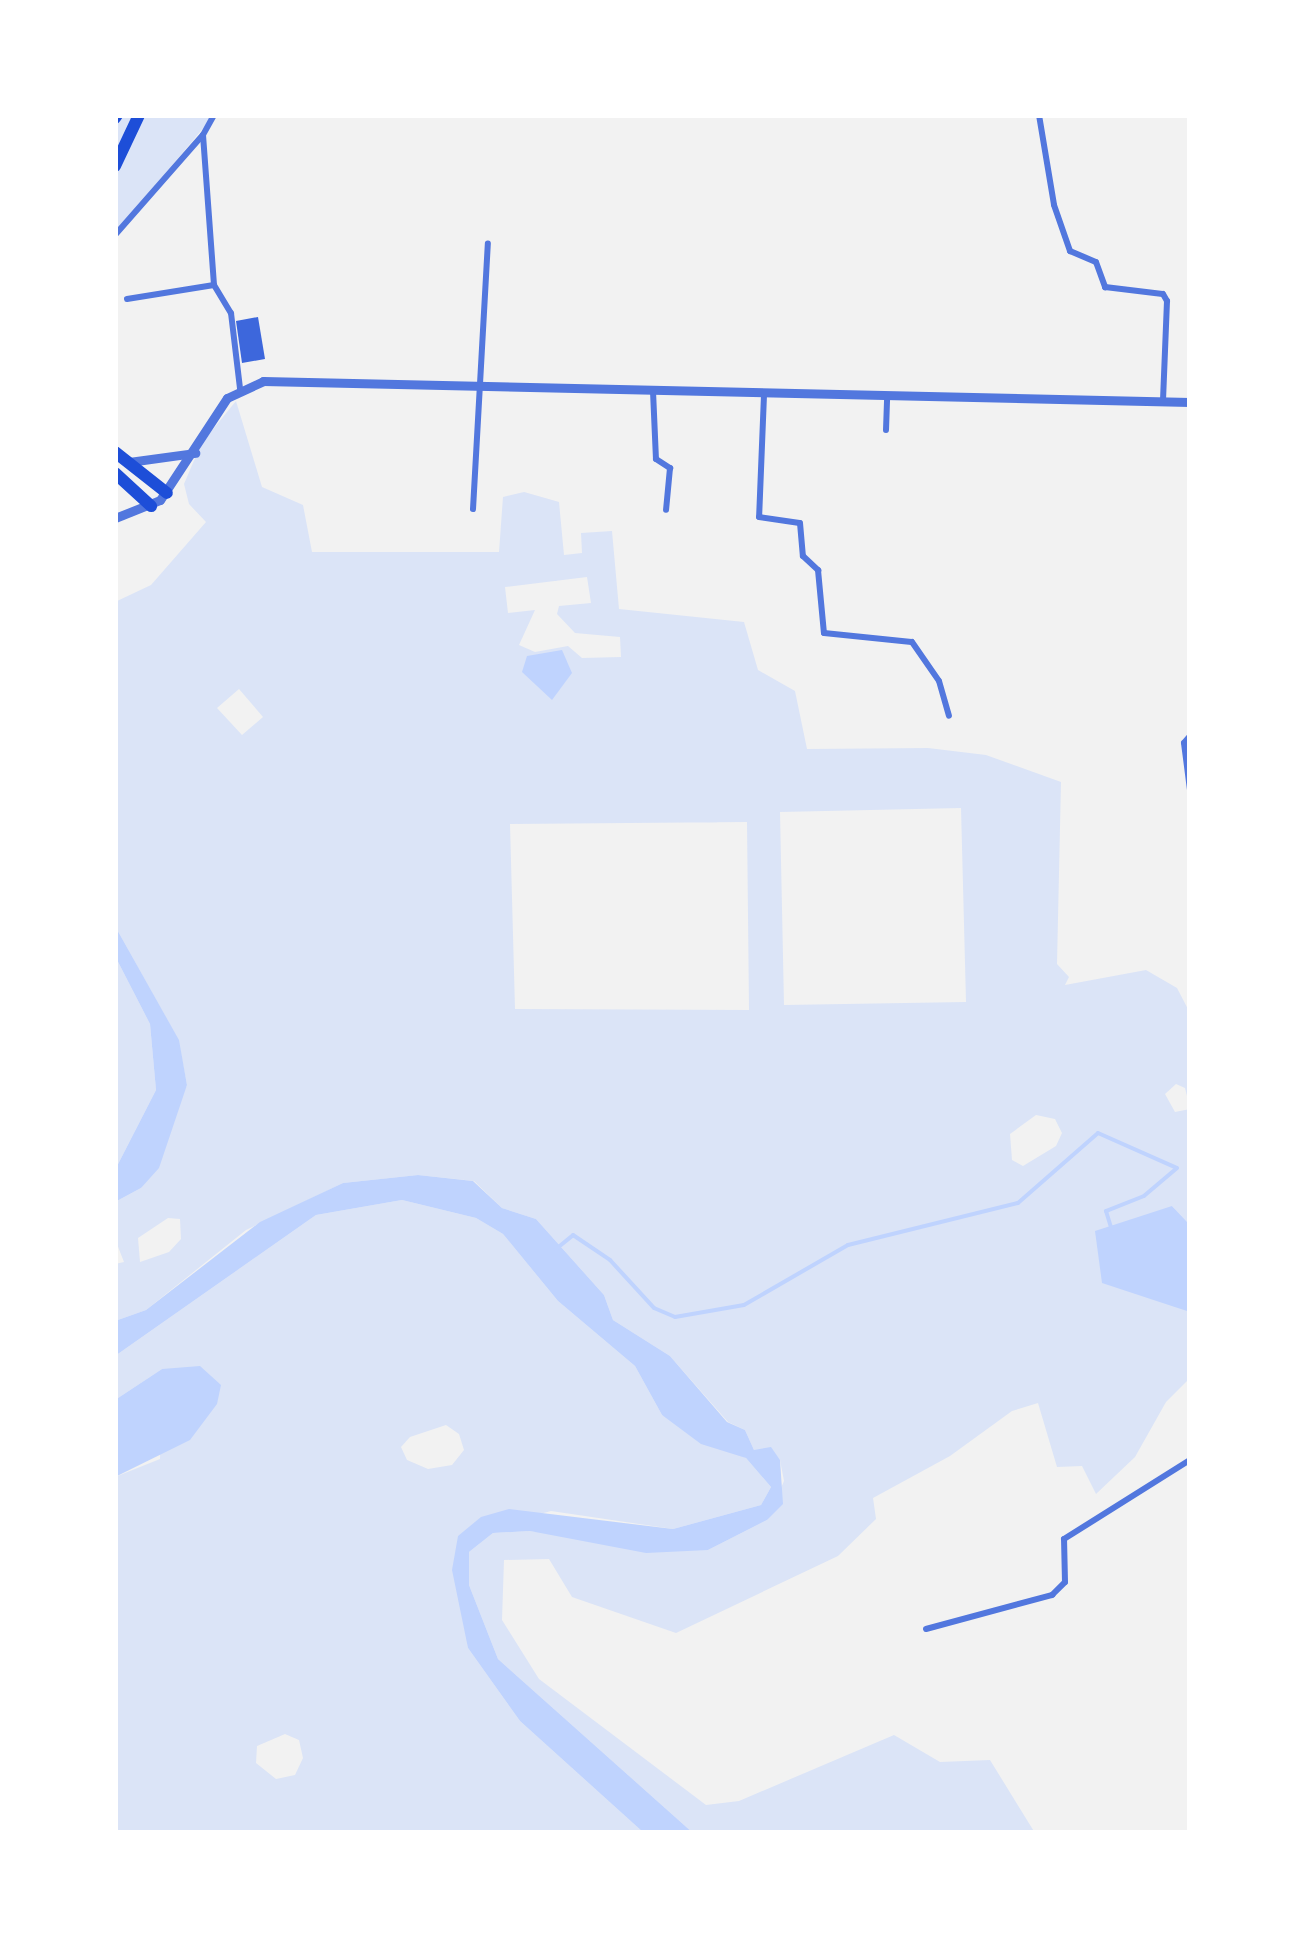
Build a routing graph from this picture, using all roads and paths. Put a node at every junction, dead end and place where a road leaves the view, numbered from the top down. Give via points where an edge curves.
1 (139, 115) edge
2 (214, 115) edge
3 (1039, 115) edge
4 (203, 135) junction
5 (115, 166) edge
6 (115, 234) edge
7 (488, 242) dead end
8 (214, 285) junction
9 (127, 299) dead end
10 (481, 386) junction
11 (240, 388) junction
12 (653, 391) junction
13 (764, 395) junction
14 (887, 397) junction
15 (1162, 402) junction
16 (1190, 402) edge
17 (886, 430) dead end
18 (115, 452) edge
19 (195, 453) junction
20 (128, 462) junction
21 (115, 474) edge
22 (168, 492) junction
23 (151, 506) junction
24 (474, 510) dead end
25 (666, 510) dead end
26 (115, 518) edge
27 (949, 716) dead end
28 (1190, 736) edge
29 (1190, 790) edge
30 (1190, 1460) edge
31 (926, 1629) dead end

1 - 5 highway
2 - 4 street
3 - 15 street via 1054,205 1070,251 1096,262 1104,288 1163,294 1167,301
4 - 6 street
4 - 8 street
7 - 10 street
8 - 9 street
8 - 11 street via 231,312
10 - 11 street via 322,378
10 - 12 street
10 - 24 street
11 - 19 street via 214,413
12 - 13 street
12 - 25 street via 656,459 670,468
13 - 14 street
13 - 27 street via 760,517 800,523 803,556 818,570 824,632 914,643 939,681
14 - 15 street
14 - 17 street
15 - 16 street
18 - 20 highway
19 - 20 street
19 - 22 street
20 - 22 highway
21 - 23 highway
22 - 23 street
23 - 26 street
28 - 29 street via 1184,745
30 - 31 street via 1064,1539 1065,1582 1052,1596

